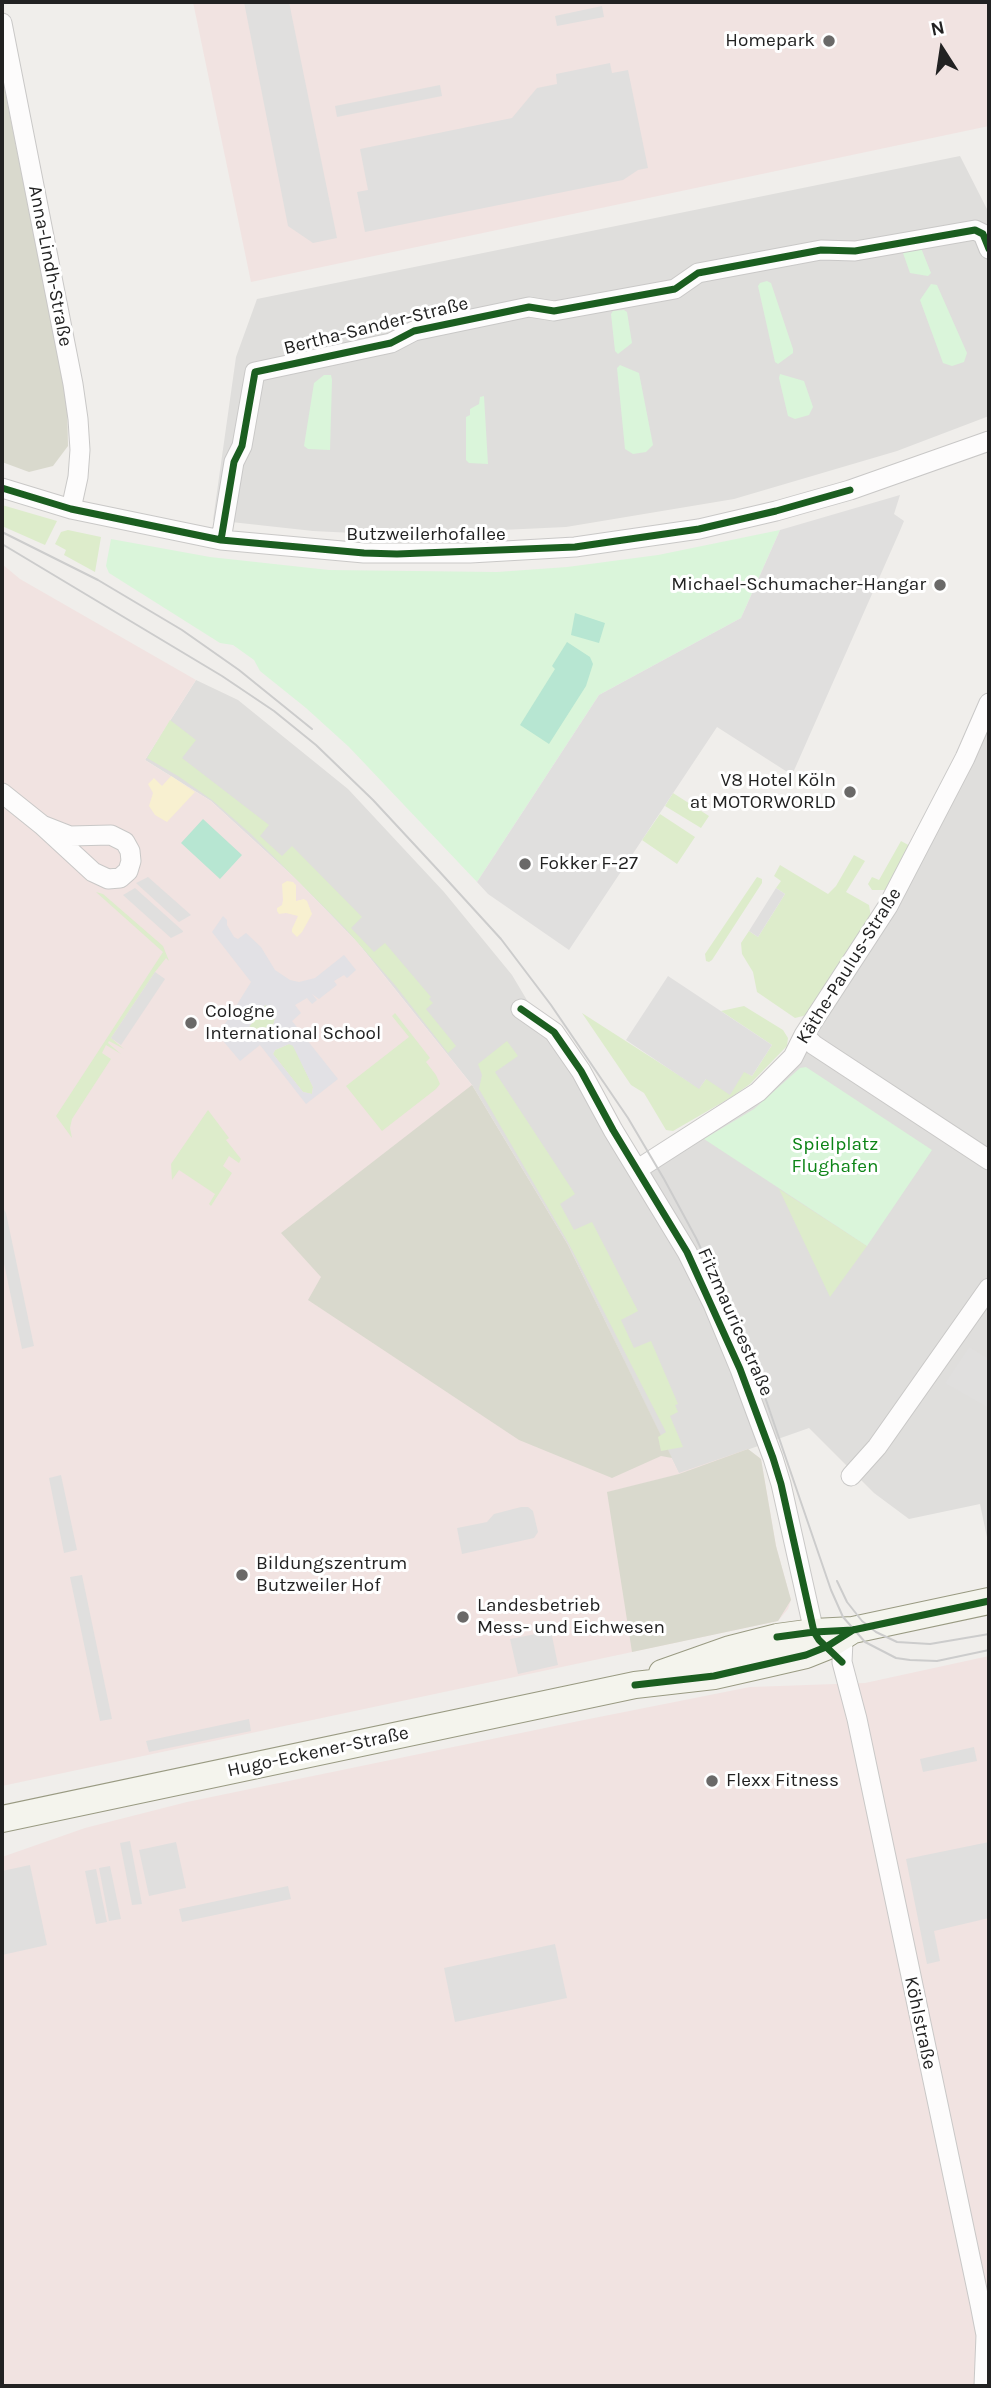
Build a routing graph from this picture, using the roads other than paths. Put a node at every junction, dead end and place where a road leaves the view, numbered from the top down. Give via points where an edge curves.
1 (2, 23) edge
2 (989, 249) edge
3 (989, 441) edge
4 (2, 488) edge
5 (71, 509) junction
6 (221, 540) junction
7 (989, 703) edge
8 (2, 793) edge
9 (43, 825) dead end
10 (521, 1010) dead end
11 (804, 1035) junction
12 (989, 1160) edge
13 (638, 1169) junction
14 (989, 1288) edge
15 (851, 1476) dead end
16 (989, 1601) edge
17 (811, 1643) junction
18 (2, 1819) edge
19 (984, 2386) edge

1 - 5 street, Anna-Lindh-Straße via 76,407 80,450
2 - 6 street, Bertha-Sander-Straße via 983,234 975,230 855,251 821,250 698,273 675,289 554,311 529,307 255,372
3 - 6 street, Butzweilerhofallee via 882,480 776,511 699,529 575,547 364,553
4 - 5 street, Butzweilerhofallee
5 - 6 street, Butzweilerhofallee
7 - 11 street, Käthe-Paulus-Straße via 888,906
8 - 9 street
10 - 13 street, Fitzmauricestraße via 554,1032
11 - 12 street
11 - 13 street, Käthe-Paulus-Straße via 793,1057 758,1092
13 - 17 street, Fitzmauricestraße via 687,1252 740,1369 781,1484
14 - 15 street via 877,1447
16 - 17 main road, Hugo-Eckener-Straße
17 - 18 main road, Hugo-Eckener-Straße via 687,1662 635,1685
17 - 19 street, Köhlstraße via 857,1719 986,2335

